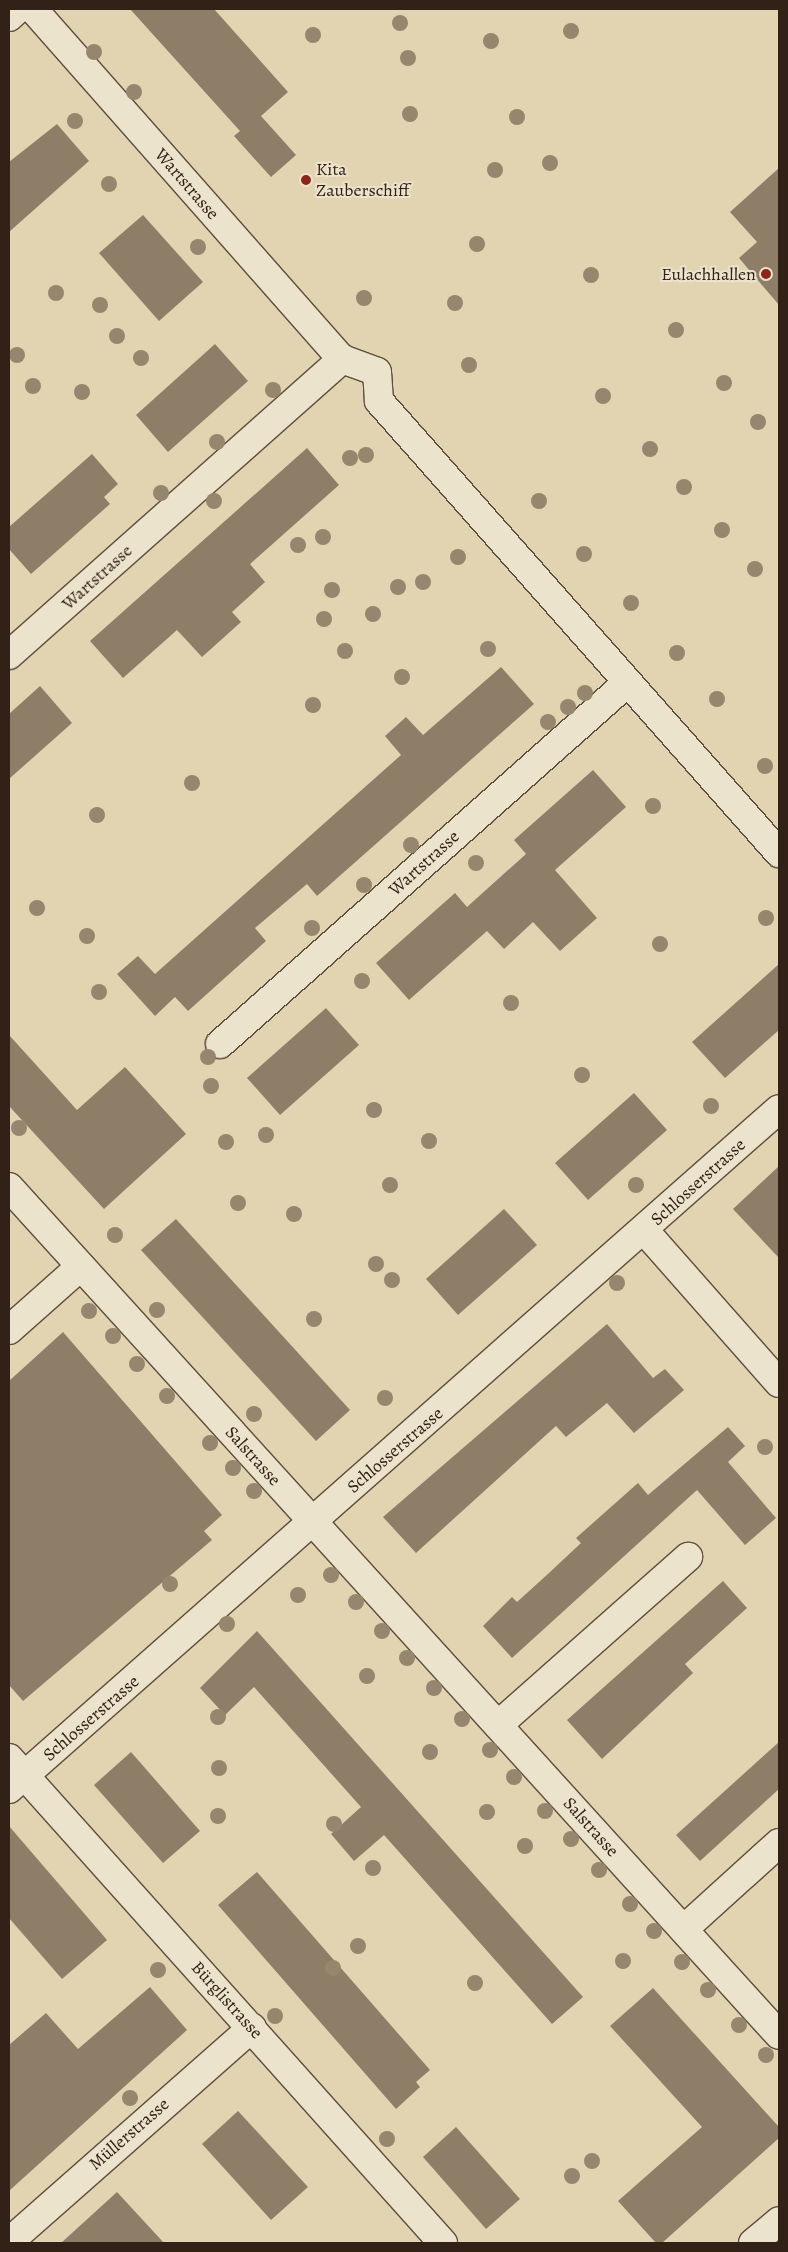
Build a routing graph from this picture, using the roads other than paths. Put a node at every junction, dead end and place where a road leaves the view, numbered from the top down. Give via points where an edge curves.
1 (18, 9) edge
2 (33, 9) edge
3 (9, 17) edge
4 (342, 359) junction
5 (9, 655) edge
6 (628, 682) junction
7 (779, 853) edge
8 (220, 1044) dead end
9 (779, 1109) edge
10 (9, 1187) edge
11 (644, 1230) junction
12 (81, 1266) junction
13 (9, 1330) edge
14 (779, 1383) edge
15 (313, 1522) junction
16 (688, 1557) dead end
17 (498, 1725) junction
18 (14, 1774) edge
19 (779, 1843) edge
20 (684, 1929) junction
21 (252, 2028) junction
22 (779, 2035) edge
23 (779, 2221) edge
24 (9, 2242) edge
25 (443, 2243) edge
26 (753, 2243) edge

1 - 3 street
2 - 4 street, Wartstrasse
4 - 5 street, Wartstrasse
4 - 6 street, Wartstrasse via 377,372 379,401
6 - 7 street, Wartstrasse
6 - 8 street, Wartstrasse
9 - 11 street, Schlosserstrasse
10 - 12 street, Salstrasse
11 - 14 street
11 - 15 street, Schlosserstrasse
12 - 13 street
12 - 15 street, Salstrasse
15 - 17 street, Salstrasse
15 - 18 street, Schlosserstrasse
16 - 17 street
17 - 20 street, Salstrasse
18 - 21 street, Bürglistrasse
19 - 20 street
20 - 22 street, Salstrasse
21 - 24 street, Müllerstrasse
21 - 25 street, Bürglistrasse
23 - 26 street

